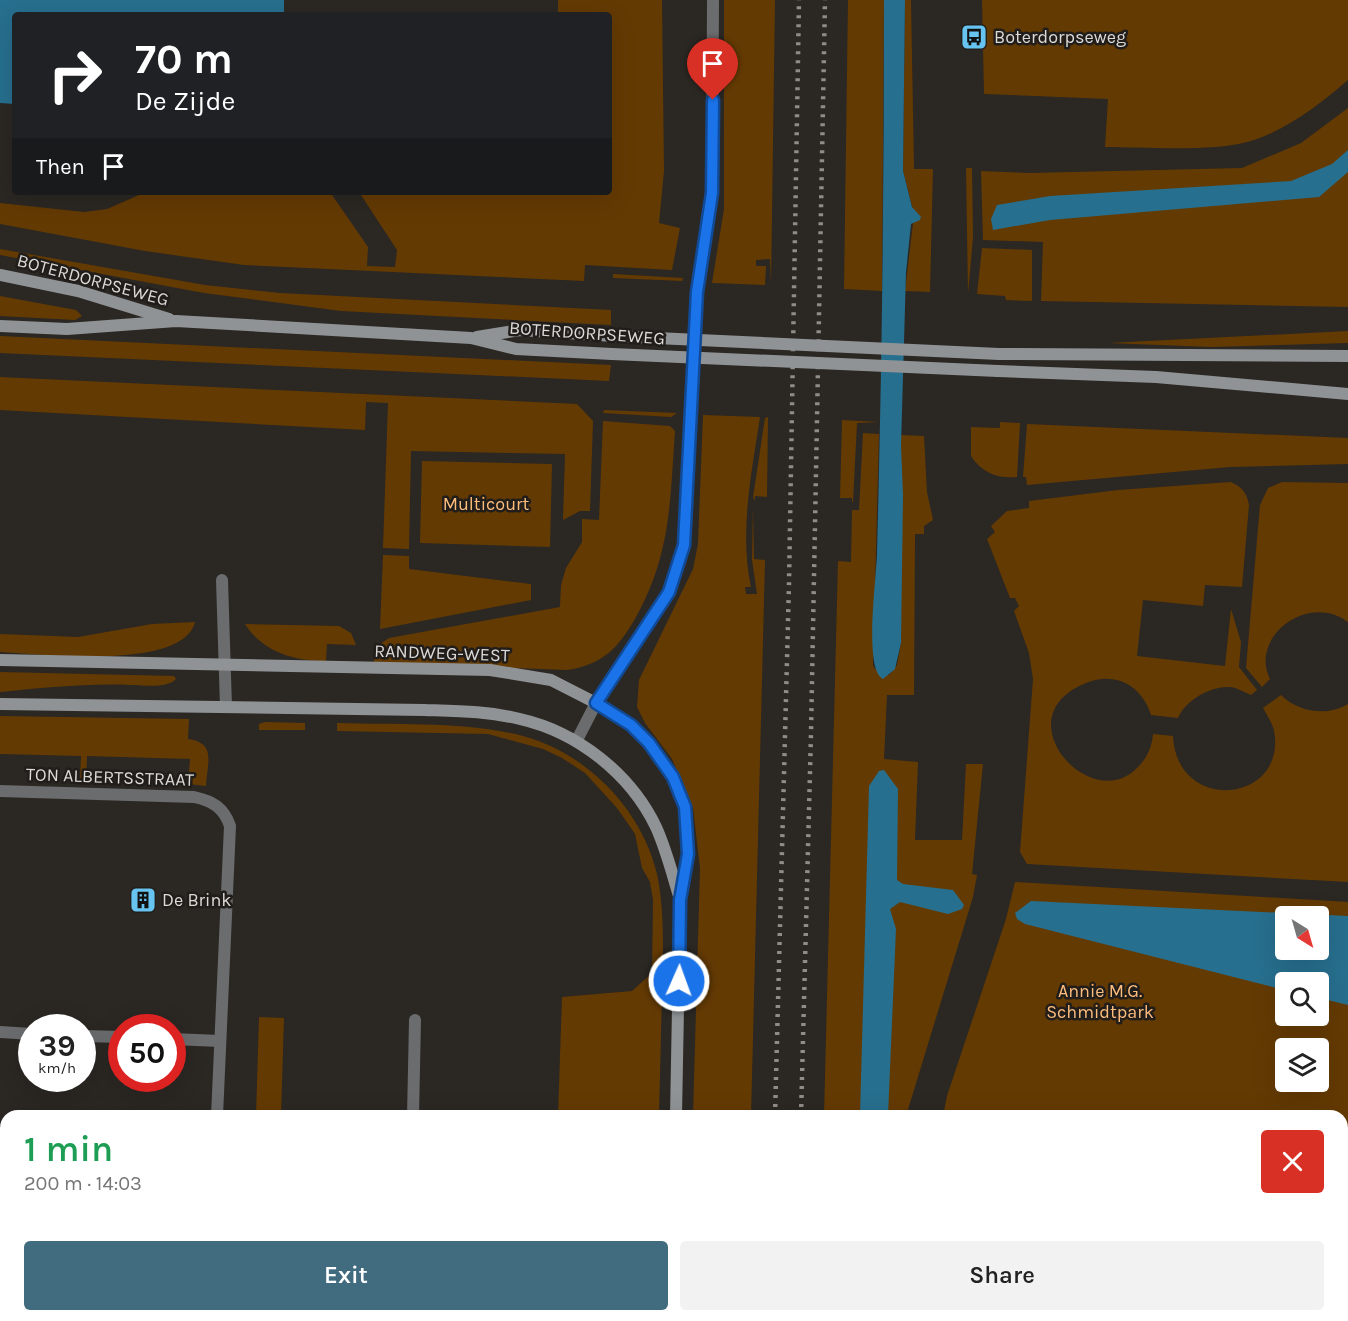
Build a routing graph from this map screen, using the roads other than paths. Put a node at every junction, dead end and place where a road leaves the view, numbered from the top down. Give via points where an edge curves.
1 (713, 0) edge
2 (0, 275) edge
3 (176, 321) junction
4 (0, 326) edge
5 (471, 338) junction
6 (1348, 356) edge
7 (1348, 394) edge
8 (222, 580) dead end
9 (0, 660) edge
10 (225, 665) junction
11 (596, 703) junction
12 (0, 704) edge
13 (226, 707) junction
14 (577, 740) junction
15 (0, 791) edge
16 (680, 900) junction
17 (415, 1020) dead end
18 (0, 1032) edge
19 (18, 1033) edge
20 (186, 1040) edge
21 (220, 1041) junction
22 (217, 1110) edge
23 (412, 1110) edge
24 (676, 1110) edge

1 - 11 street via 712,193 697,292 684,545 669,592
2 - 3 main road, BOTERDORPSEWEG via 78,291
3 - 4 main road, BOTERDORPSEWEG via 67,329
3 - 5 main road, BOTERDORPSEWEG
5 - 6 main road, BOTERDORPSEWEG, bridge via 520,330 999,354
5 - 7 main road, BOTERDORPSEWEG, bridge via 516,350 1156,377
8 - 10 street
9 - 10 main road, RANDWEG-WEST
10 - 11 main road, RANDWEG-WEST via 490,670 551,680
10 - 13 street
11 - 14 street
11 - 16 main road, RANDWEG-WEST via 631,725 673,777 685,807 688,854
12 - 13 main road, RANDWEG-WEST
13 - 14 main road, RANDWEG-WEST via 478,712 521,719
14 - 16 main road, RANDWEG-WEST via 610,767 637,797 663,843
15 - 21 street, TON ALBERTSSTRAAT via 194,797 217,805 226,814 230,826
16 - 24 main road, RANDWEG-WEST
17 - 23 street
18 - 19 street
20 - 21 street
21 - 22 street

